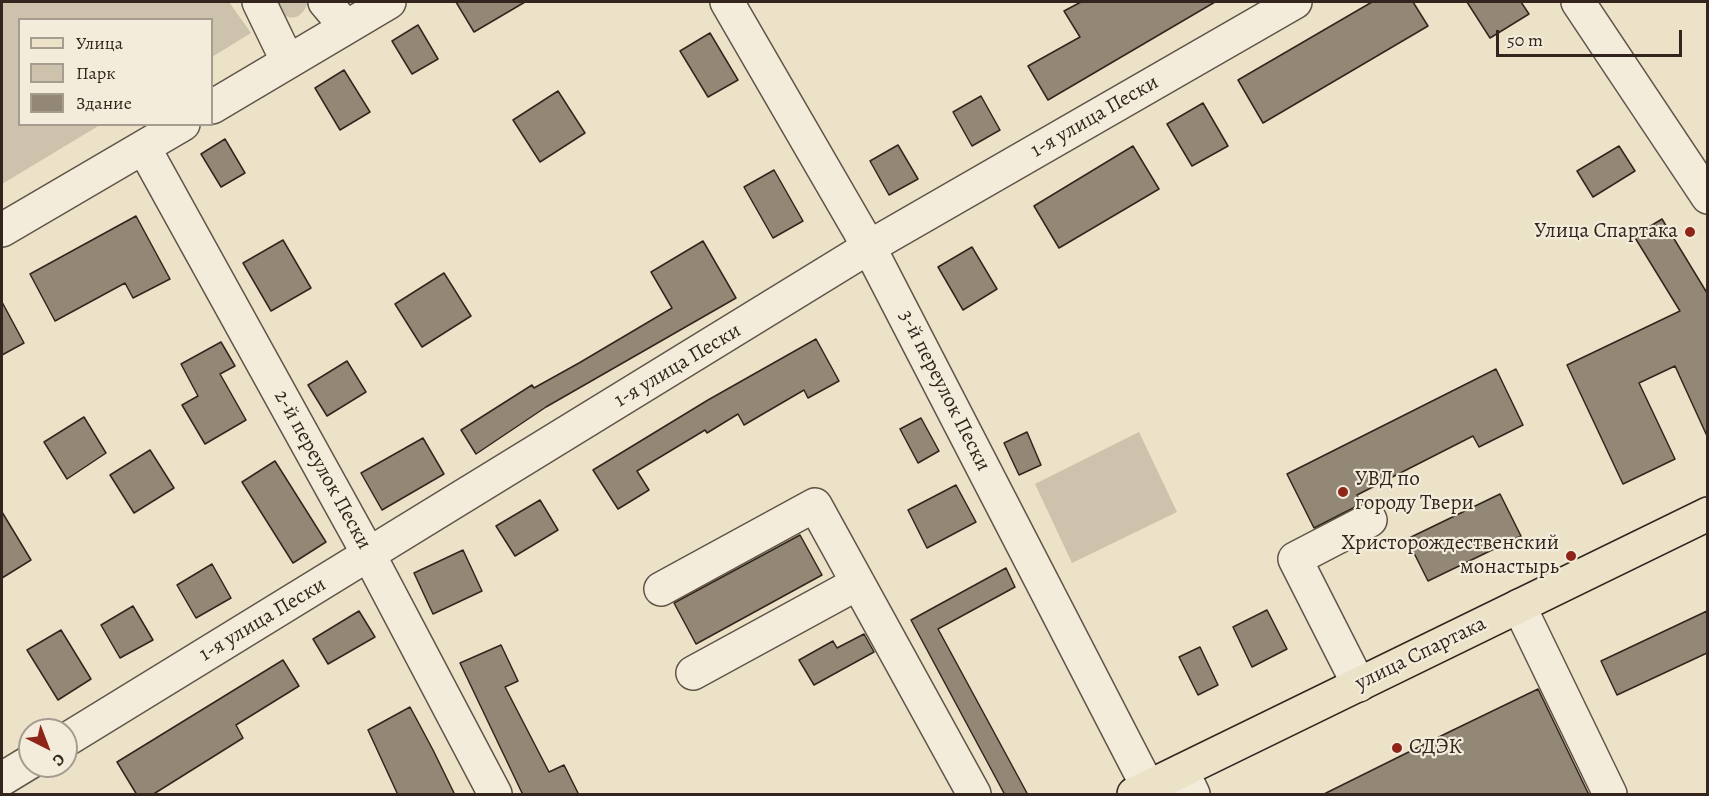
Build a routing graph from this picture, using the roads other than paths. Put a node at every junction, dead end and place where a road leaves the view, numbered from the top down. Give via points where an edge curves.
1 (259, 2) edge
2 (325, 2) edge
3 (389, 2) edge
4 (727, 2) edge
5 (1294, 2) edge
6 (1578, 2) edge
7 (346, 27) junction
8 (288, 62) junction
9 (213, 106) edge
10 (180, 126) edge
11 (144, 148) junction
12 (1707, 196) edge
13 (2, 230) edge
14 (869, 247) junction
15 (1707, 514) edge
16 (1370, 520) dead end
17 (369, 555) junction
18 (858, 583) junction
19 (661, 590) dead end
20 (1520, 606) junction
21 (693, 673) dead end
22 (1359, 685) junction
23 (78, 733) edge
24 (18, 769) edge
25 (2, 779) edge
26 (1187, 783) edge
27 (1141, 791) edge
28 (495, 795) edge
29 (974, 795) edge
30 (1610, 795) edge

1 - 8 street
2 - 7 street
3 - 7 street
4 - 14 street, 3-й переулок Пески
5 - 14 street, 1-я улица Пески
6 - 12 street
7 - 8 street
8 - 9 street
10 - 11 street
11 - 13 street
11 - 17 street, 2-й переулок Пески
14 - 17 street, 1-я улица Пески
14 - 27 street, 3-й переулок Пески
15 - 20 main road, улица Спартака
16 - 22 street via 1295,559
17 - 23 street, 1-я улица Пески
17 - 28 street, 2-й переулок Пески
18 - 19 street via 815,505
18 - 21 street
18 - 29 street
20 - 22 main road, улица Спартака
20 - 30 street
22 - 26 main road, улица Спартака
24 - 25 street
26 - 27 main road, улица Спартака

